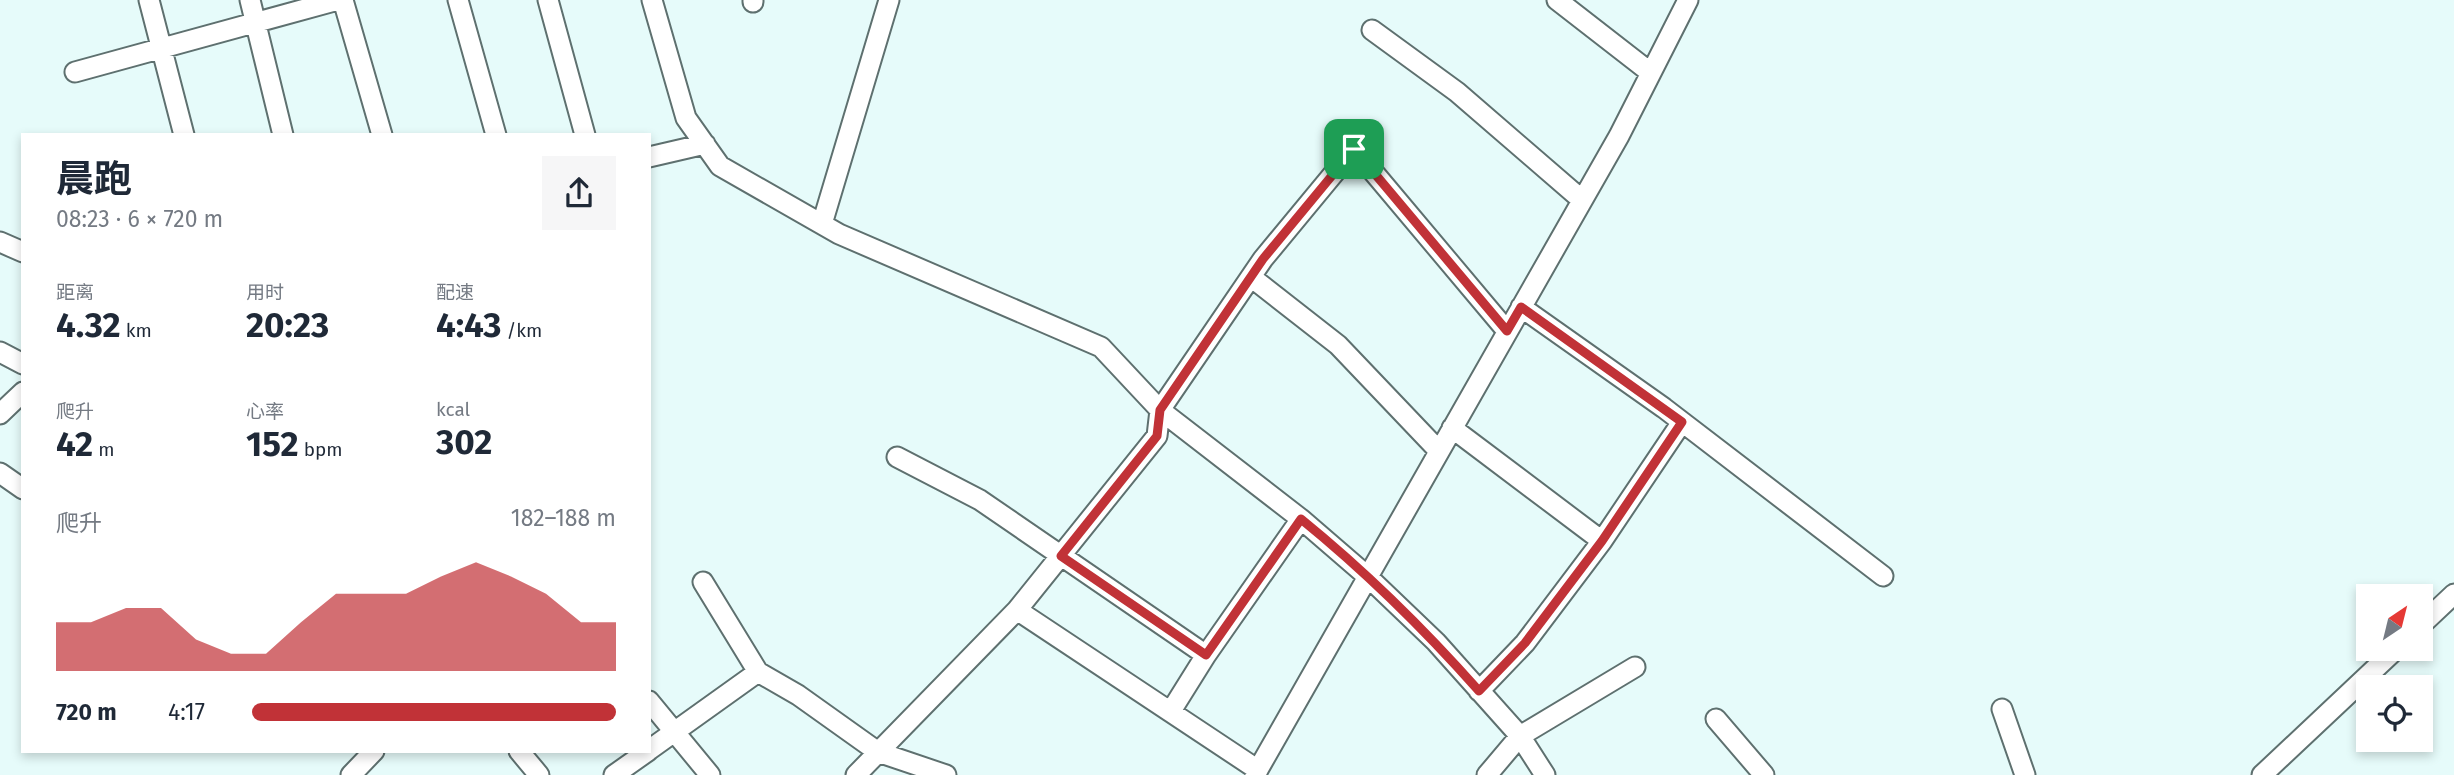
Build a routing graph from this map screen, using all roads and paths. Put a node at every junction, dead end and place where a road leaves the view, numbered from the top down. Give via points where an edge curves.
1 (149, 0) edge
2 (250, 0) edge
3 (340, 0) edge
4 (458, 0) edge
5 (548, 0) edge
6 (652, 0) edge
7 (889, 0) edge
8 (1557, 0) edge
9 (1688, 0) edge
10 (256, 22) junction
11 (1372, 30) dead end
12 (162, 48) junction
13 (75, 72) dead end
14 (1651, 73) junction
15 (183, 133) edge
16 (283, 133) edge
17 (381, 133) edge
18 (495, 133) edge
19 (584, 133) edge
20 (705, 144) junction
21 (651, 157) edge
22 (1582, 200) junction
23 (822, 224) junction
24 (0, 242) edge
25 (21, 251) edge
26 (1251, 277) junction
27 (1521, 307) junction
28 (1507, 331) junction
29 (0, 352) edge
30 (21, 363) edge
31 (21, 394) edge
32 (1160, 410) junction
33 (0, 414) edge
34 (1682, 422) junction
35 (1452, 428) junction
36 (1157, 436) junction
37 (1195, 438) junction
38 (1439, 451) junction
39 (897, 457) dead end
40 (0, 473) edge
41 (21, 488) edge
42 (1301, 519) junction
43 (1602, 541) junction
44 (1061, 556) junction
45 (1367, 576) junction
46 (1884, 576) dead end
47 (703, 582) dead end
48 (2454, 594) edge
49 (1017, 610) junction
50 (2433, 614) edge
51 (1206, 655) junction
52 (2382, 662) edge
53 (1635, 667) dead end
54 (758, 672) junction
55 (1479, 691) junction
56 (651, 703) edge
57 (2002, 709) dead end
58 (1171, 712) junction
59 (1716, 719) dead end
60 (674, 732) junction
61 (1520, 736) junction
62 (651, 749) edge
63 (878, 751) junction
64 (366, 753) edge
65 (521, 753) edge
66 (645, 753) edge
67 (1257, 772) edge
68 (351, 775) edge
69 (539, 775) edge
70 (614, 775) edge
71 (710, 775) edge
72 (856, 775) edge
73 (946, 775) edge
74 (1487, 775) edge
75 (1545, 775) edge
76 (1764, 775) edge
77 (2025, 775) edge
78 (2262, 775) edge

1 - 12 street
2 - 10 street
3 - 10 street
3 - 17 street
4 - 18 street
5 - 19 street
6 - 20 street via 686,118
7 - 23 street
8 - 14 street
9 - 14 street
10 - 12 street
10 - 16 street
11 - 22 street via 1457,92
12 - 13 street
12 - 15 street
14 - 22 street
20 - 21 street
20 - 23 street via 720,166
22 - 27 street
23 - 32 street via 1101,347
24 - 25 street
26 - 28 street via 1354,149
26 - 32 street
26 - 38 street via 1338,345
27 - 28 street
27 - 34 street
28 - 35 street
29 - 30 street
31 - 33 street
32 - 36 street
32 - 37 street
34 - 43 street
34 - 46 street
35 - 38 street
35 - 43 street
36 - 37 street
36 - 44 street
37 - 42 street
38 - 45 street
39 - 44 street via 980,500
40 - 41 street
42 - 45 street
42 - 51 street
43 - 55 street via 1525,643
44 - 49 street
44 - 51 street
45 - 55 street
45 - 67 street
47 - 54 street
48 - 50 street
49 - 58 street
49 - 63 street
51 - 58 street
52 - 78 street
53 - 61 street
54 - 60 street
54 - 63 street
55 - 61 street
56 - 60 street
57 - 77 street
58 - 67 street
59 - 76 street
60 - 62 street
60 - 71 street
61 - 74 street
61 - 75 street
63 - 72 street
63 - 73 street
64 - 68 street
65 - 69 street
66 - 70 street

